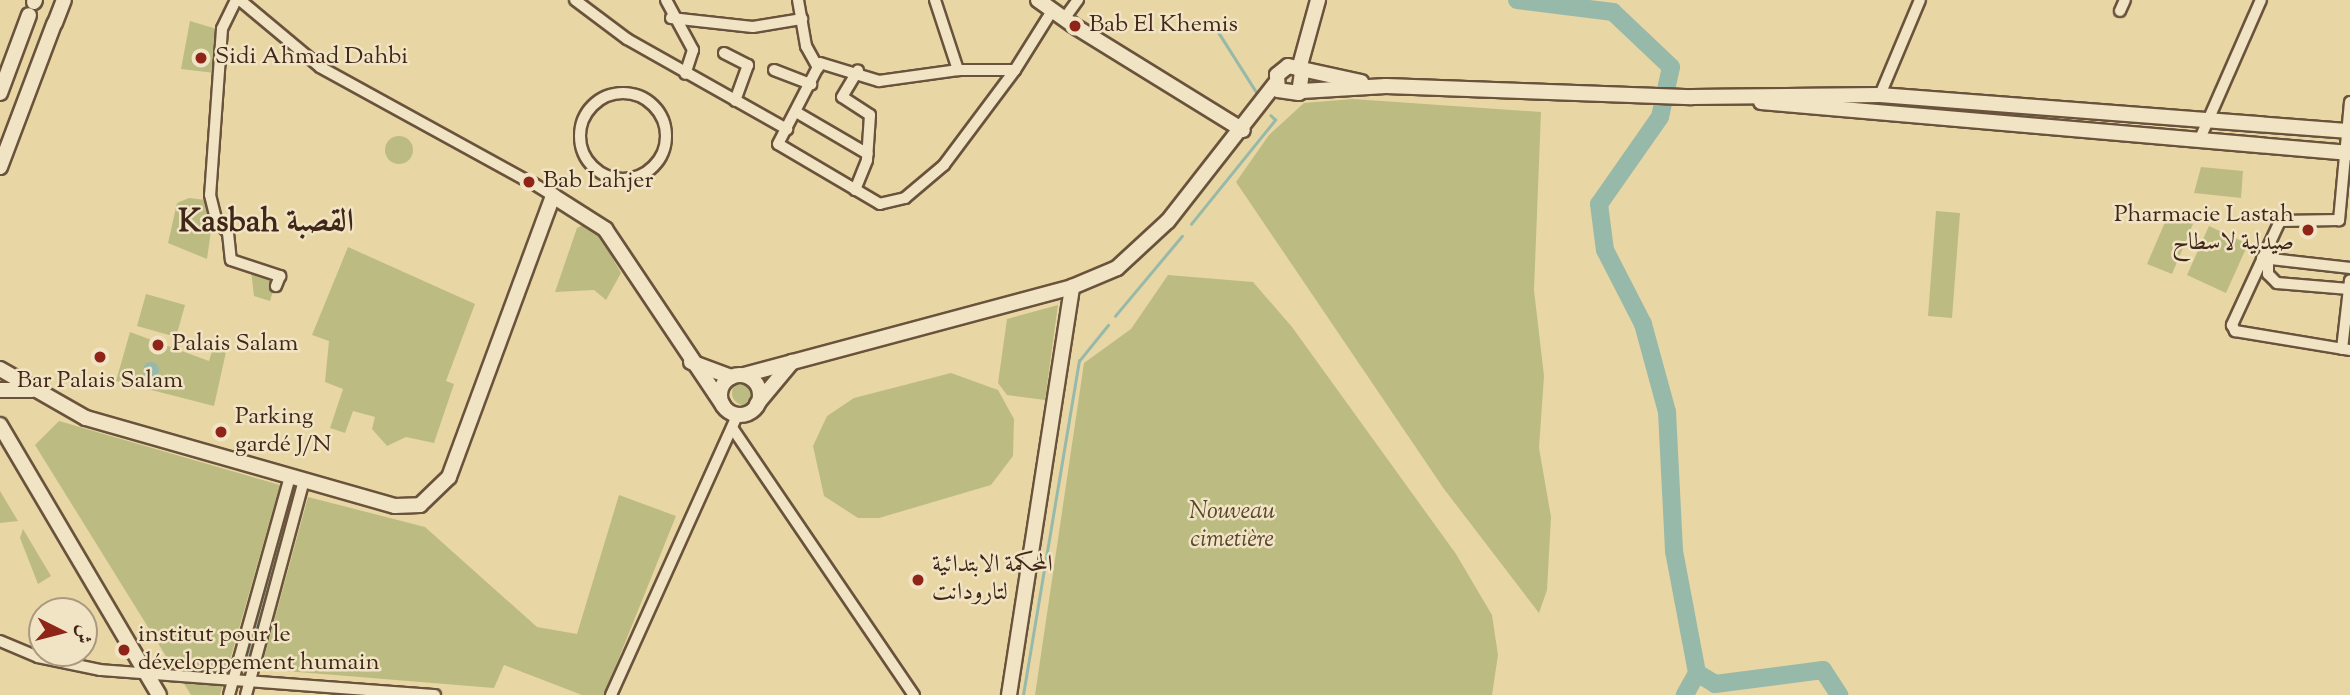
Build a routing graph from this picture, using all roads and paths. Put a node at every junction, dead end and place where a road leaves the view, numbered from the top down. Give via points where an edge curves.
1 (64, 0) edge
2 (238, 0) edge
3 (666, 0) edge
4 (798, 0) edge
5 (935, 0) edge
6 (1038, 0) edge
7 (1078, 0) edge
8 (1318, 0) edge
9 (1920, 0) edge
10 (2261, 0) edge
11 (583, 2) edge
12 (33, 6) edge
13 (671, 18) junction
14 (802, 19) junction
15 (1066, 20) junction
16 (1309, 24) junction
17 (724, 53) dead end
18 (1284, 67) junction
19 (818, 68) junction
20 (774, 69) dead end
21 (858, 69) junction
22 (958, 69) junction
23 (1015, 70) junction
24 (1301, 70) junction
25 (685, 74) junction
26 (811, 84) junction
27 (1275, 85) junction
28 (1386, 86) junction
29 (1302, 91) junction
30 (0, 93) edge
31 (1880, 95) junction
32 (1286, 96) junction
33 (1740, 98) junction
34 (735, 102) junction
35 (2350, 102) edge
36 (650, 103) joint
37 (796, 112) junction
38 (1257, 114) junction
39 (2205, 120) junction
40 (787, 129) junction
41 (1243, 130) junction
42 (2349, 131) edge
43 (2199, 141) junction
44 (2348, 153) edge
45 (868, 154) junction
46 (0, 167) edge
47 (856, 190) junction
48 (553, 196) junction
49 (2344, 221) edge
50 (2265, 259) junction
51 (2350, 268) edge
52 (2350, 280) edge
53 (276, 286) dead end
54 (1072, 287) junction
55 (2349, 289) edge
56 (2346, 349) edge
57 (691, 362) junction
58 (792, 362) junction
59 (0, 369) edge
60 (737, 376) junction
61 (0, 390) edge
62 (33, 390) junction
63 (723, 405) junction
64 (756, 405) junction
65 (735, 422) junction
66 (0, 425) edge
67 (0, 441) edge
68 (27, 472) junction
69 (297, 478) junction
70 (261, 579) junction
71 (276, 583) junction
72 (0, 641) edge
73 (147, 675) junction
74 (234, 678) junction
75 (250, 679) junction
76 (159, 695) edge
77 (229, 695) edge
78 (246, 695) edge
79 (435, 695) edge
80 (611, 695) edge
81 (914, 695) edge
82 (1009, 695) edge

1 - 46 street
2 - 48 street via 320,67
2 - 53 street via 222,29 210,195 216,219 228,233 231,260 280,275
3 - 13 street
4 - 14 street
5 - 22 street
6 - 15 street
7 - 15 street
8 - 16 street
9 - 31 street
10 - 39 street
11 - 25 street
12 - 30 street
13 - 14 street via 754,27
13 - 25 street via 694,50
14 - 19 street via 808,54
15 - 23 street
15 - 41 street
16 - 18 street
16 - 24 street
17 - 34 street via 748,65
18 - 24 street
18 - 27 street
19 - 21 street via 827,61
19 - 26 street
20 - 26 street
21 - 22 street via 879,81
21 - 45 street via 842,97 869,114
22 - 23 street
23 - 47 street via 918,192 883,205
24 - 28 street
24 - 29 street
25 - 34 street
26 - 37 street
27 - 32 street
27 - 38 street
28 - 29 street
28 - 33 street
29 - 32 street
31 - 33 street
31 - 39 street
32 - 38 street
33 - 43 street via 1884,117
34 - 40 street
35 - 42 street
36 - 36 street via 665,128 660,157 638,177 623,180 595,170 580,144 585,115 594,103 622,93
37 - 40 street
37 - 45 street
38 - 41 street
39 - 42 street
39 - 43 street
40 - 47 street via 778,144
41 - 54 street via 1135,254
42 - 44 street
43 - 44 street
44 - 49 street
45 - 47 street
48 - 57 street via 605,229
48 - 69 street via 442,489 426,502 403,507
49 - 50 street via 2283,219
50 - 51 street
50 - 55 street via 2268,274 2277,282
50 - 56 street via 2234,330
52 - 55 street
54 - 58 street
54 - 82 street
55 - 56 street
57 - 60 street
57 - 63 street
58 - 60 street
58 - 64 street
59 - 62 street
60 - 63 street via 720,389
60 - 64 street via 759,391
61 - 62 street
62 - 69 street via 86,418
63 - 65 street
64 - 65 street
65 - 80 street
65 - 81 street
66 - 68 street
67 - 68 street
68 - 73 street
69 - 70 street
69 - 71 street
70 - 71 street
70 - 74 street
71 - 75 street
72 - 73 street via 63,664
73 - 74 street
73 - 76 street
74 - 75 street
74 - 77 street
75 - 78 street
75 - 79 street

